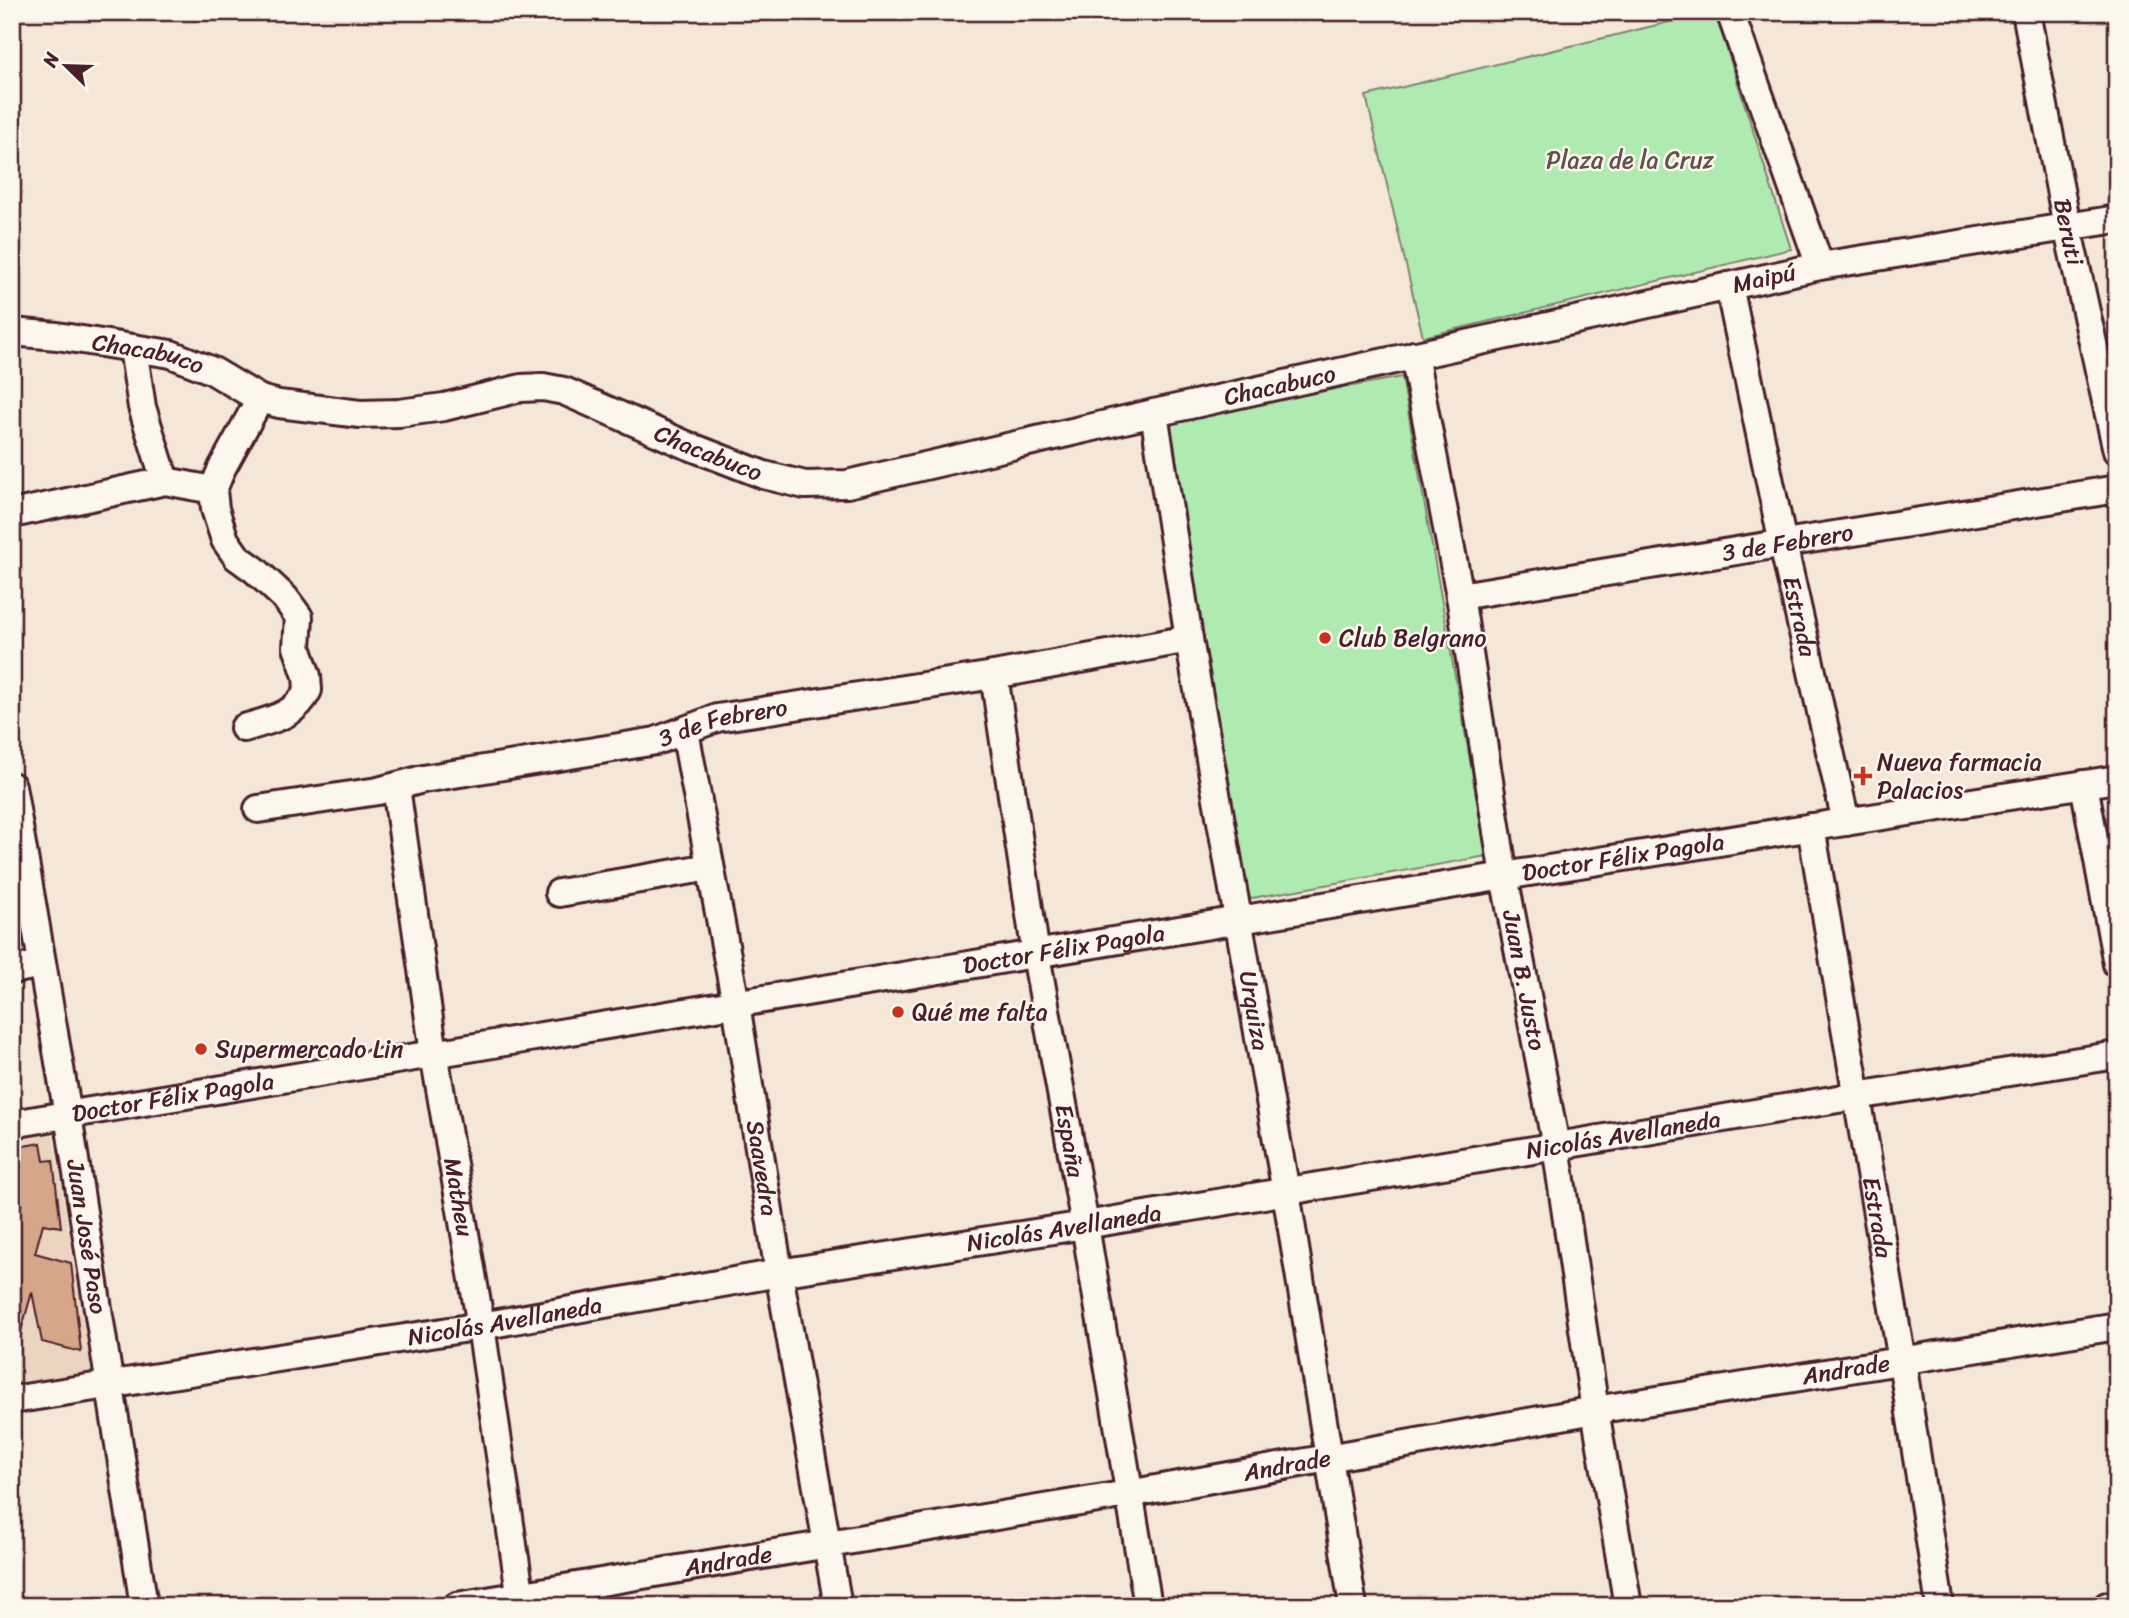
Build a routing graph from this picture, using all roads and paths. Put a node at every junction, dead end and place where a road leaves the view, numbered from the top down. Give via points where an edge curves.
1 (1730, 12) edge
2 (2026, 12) edge
3 (2117, 219) edge
4 (2067, 226) junction
5 (1820, 266) junction
6 (1729, 286) junction
7 (12, 332) edge
8 (134, 348) junction
9 (1414, 355) junction
10 (260, 399) junction
11 (1154, 413) junction
12 (2117, 451) edge
13 (165, 481) junction
14 (2117, 489) edge
15 (213, 491) junction
16 (12, 514) edge
17 (1783, 544) junction
18 (1460, 596) junction
19 (1189, 639) junction
20 (994, 675) junction
21 (244, 728) dead end
22 (685, 731) junction
23 (2117, 779) edge
24 (2084, 784) junction
25 (12, 786) edge
26 (396, 786) junction
27 (258, 809) dead end
28 (1846, 822) junction
29 (1811, 827) junction
30 (17, 836) edge
31 (710, 867) junction
32 (1504, 876) junction
33 (559, 892) dead end
34 (1237, 921) junction
35 (1036, 955) junction
36 (42, 964) junction
37 (2117, 964) edge
38 (12, 970) edge
39 (736, 1004) junction
40 (434, 1054) junction
41 (2117, 1055) edge
42 (1856, 1096) junction
43 (68, 1115) junction
44 (12, 1124) edge
45 (1556, 1146) junction
46 (1286, 1192) junction
47 (1085, 1225) junction
48 (779, 1273) junction
49 (481, 1326) junction
50 (2117, 1326) edge
51 (1902, 1361) junction
52 (111, 1384) junction
53 (12, 1400) edge
54 (1595, 1410) junction
55 (1329, 1459) junction
56 (1128, 1494) junction
57 (828, 1543) junction
58 (521, 1601) edge
59 (2117, 1604) edge
60 (144, 1606) edge
61 (457, 1606) edge
62 (838, 1606) edge
63 (1148, 1606) edge
64 (1353, 1606) edge
65 (1628, 1606) edge
66 (1940, 1606) edge
67 (2107, 1606) edge

1 - 5 street
2 - 4 street, Beruti
3 - 4 street, Maipú
4 - 5 street, Maipú
4 - 12 street, Beruti
5 - 6 street, Maipú
6 - 9 street, Maipú
6 - 17 street, Estrada
7 - 8 street, Chacabuco
8 - 10 street, Chacabuco via 193,361
8 - 13 street via 142,407
9 - 11 street, Chacabuco
9 - 18 street, Juan B. Justo
10 - 11 street, Chacabuco via 360,414 399,413 542,387 564,391 764,475 805,485 847,484
10 - 15 street
11 - 19 street, Urquiza
13 - 15 street
13 - 16 street
14 - 17 street, 3 de Febrero
15 - 21 street via 225,540 299,617 297,648 307,676 308,690 294,710
17 - 18 street, 3 de Febrero
17 - 28 street, Estrada
18 - 32 street, Juan B. Justo
19 - 20 street, 3 de Febrero
19 - 34 street, Urquiza
20 - 22 street, 3 de Febrero via 717,719
20 - 35 street, España
22 - 26 street, 3 de Febrero via 656,741
22 - 31 street, Saavedra
23 - 24 street, Doctor Félix Pagola
24 - 28 street, Doctor Félix Pagola
24 - 37 street
25 - 30 street, Juan José Paso
26 - 27 street, 3 de Febrero
26 - 40 street, Matheu
28 - 29 street, Doctor Félix Pagola
29 - 32 street, Doctor Félix Pagola
29 - 42 street, Estrada
30 - 36 street, Juan José Paso
31 - 33 street
31 - 39 street, Saavedra
32 - 34 street, Doctor Félix Pagola
32 - 45 street, Juan B. Justo
34 - 35 street, Doctor Félix Pagola
34 - 46 street, Urquiza
35 - 39 street, Doctor Félix Pagola
35 - 47 street, España
36 - 38 street
36 - 43 street, Juan José Paso
39 - 40 street, Doctor Félix Pagola
39 - 48 street, Saavedra
40 - 43 street, Doctor Félix Pagola
40 - 49 street, Matheu
41 - 42 street, Nicolás Avellaneda
42 - 45 street, Nicolás Avellaneda
42 - 51 street, Estrada
43 - 44 street, Doctor Félix Pagola
43 - 52 street, Juan José Paso
45 - 46 street, Nicolás Avellaneda
45 - 54 street, Juan B. Justo
46 - 47 street, Nicolás Avellaneda
46 - 55 street, Urquiza
47 - 48 street, Nicolás Avellaneda
47 - 56 street, España
48 - 49 street, Nicolás Avellaneda
48 - 57 street, Saavedra
49 - 52 street, Nicolás Avellaneda
49 - 58 street, Matheu
50 - 51 street, Andrade
51 - 54 street, Andrade
51 - 66 street, Estrada
52 - 53 street, Nicolás Avellaneda
52 - 60 street, Juan José Paso
54 - 55 street, Andrade
54 - 65 street, Juan B. Justo
55 - 56 street, Andrade
55 - 64 street, Urquiza
56 - 57 street, Andrade
56 - 63 street, España
57 - 58 street, Andrade
57 - 62 street, Saavedra
58 - 61 street, Andrade
59 - 67 street

